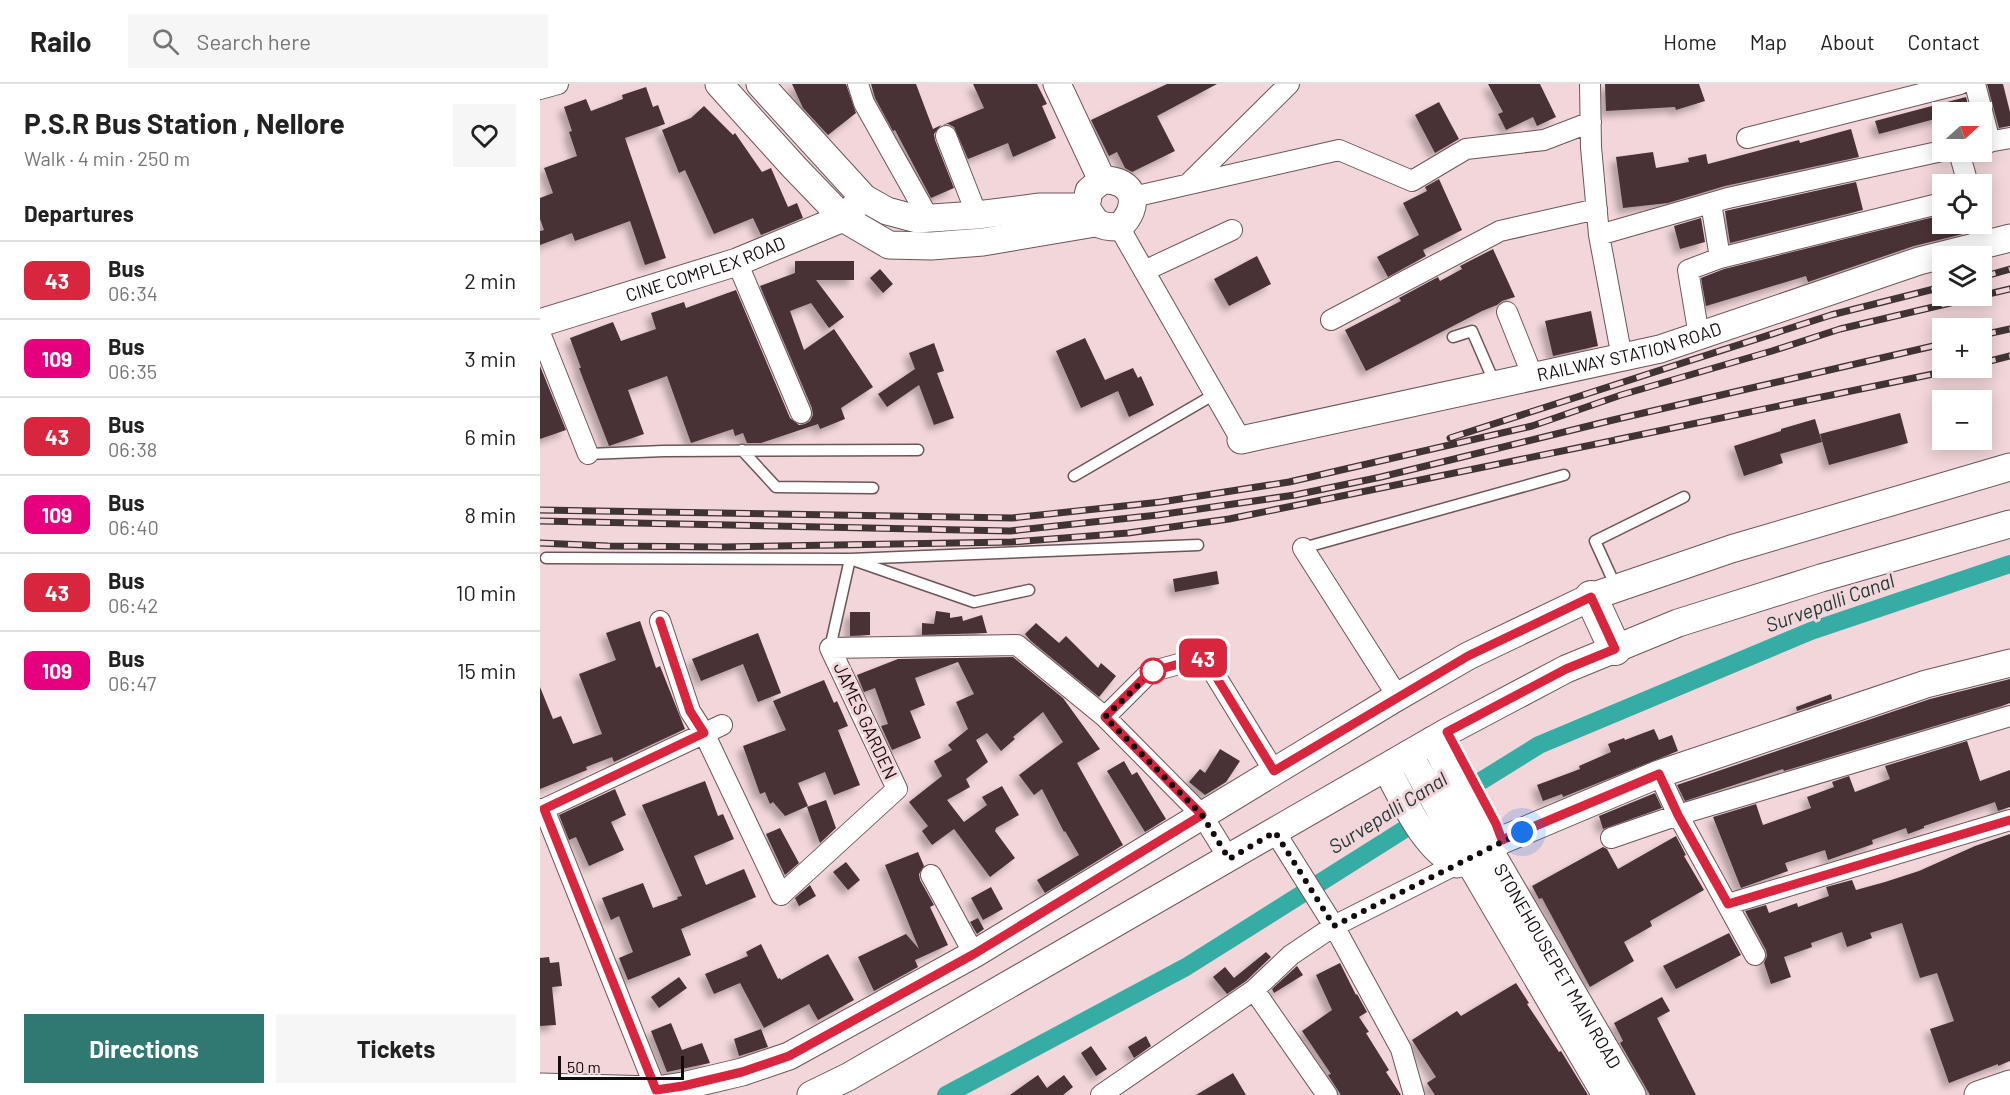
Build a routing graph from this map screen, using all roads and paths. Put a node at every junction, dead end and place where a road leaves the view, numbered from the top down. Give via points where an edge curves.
1 (558, 84) edge
2 (720, 84) edge
3 (760, 84) edge
4 (858, 84) edge
5 (1057, 84) edge
6 (1289, 84) edge
7 (1590, 84) edge
8 (1960, 84) edge
9 (1975, 84) edge
10 (540, 89) edge
11 (1978, 102) edge
12 (1591, 122) junction
13 (946, 136) dead end
14 (1747, 138) dead end
15 (2010, 138) edge
16 (1992, 142) edge
17 (1932, 153) edge
18 (1102, 180) junction
19 (1188, 184) junction
20 (1133, 197) junction
21 (864, 198) junction
22 (1711, 203) junction
23 (1932, 205) edge
24 (1597, 209) junction
25 (976, 215) junction
26 (928, 217) junction
27 (843, 218) junction
28 (1100, 219) junction
29 (1232, 230) dead end
30 (1980, 234) edge
31 (1599, 235) junction
32 (2010, 238) edge
33 (1720, 258) junction
34 (737, 262) junction
35 (1144, 271) junction
36 (1507, 312) dead end
37 (1330, 320) dead end
38 (540, 323) edge
39 (540, 333) edge
40 (1699, 336) junction
41 (1453, 337) dead end
42 (1622, 358) junction
43 (1533, 377) junction
44 (1495, 385) junction
45 (1215, 394) junction
46 (801, 413) dead end
47 (1240, 440) joint
48 (742, 450) junction
49 (918, 450) dead end
50 (588, 454) joint
51 (2010, 467) edge
52 (1564, 475) dead end
53 (1074, 476) dead end
54 (873, 488) dead end
55 (1684, 497) dead end
56 (2010, 524) edge
57 (1198, 545) dead end
58 (1303, 548) joint
59 (546, 558) dead end
60 (850, 559) junction
61 (1029, 590) dead end
62 (1604, 593) junction
63 (660, 621) dead end
64 (830, 648) junction
65 (1615, 649) junction
66 (2010, 663) edge
67 (1398, 697) junction
68 (2010, 716) edge
69 (1105, 717) junction
70 (713, 729) junction
71 (1445, 746) junction
72 (1415, 765) junction
73 (1274, 771) junction
74 (1659, 774) junction
75 (1390, 775) junction
76 (542, 809) edge
77 (1202, 815) junction
78 (1678, 815) junction
79 (2010, 820) edge
80 (1275, 832) junction
81 (1611, 838) dead end
82 (1442, 839) junction
83 (1481, 843) junction
84 (1229, 859) junction
85 (931, 874) dead end
86 (1728, 904) junction
87 (1334, 926) junction
88 (974, 954) junction
89 (1755, 955) dead end
90 (1254, 990) junction
91 (2010, 1084) edge
92 (540, 1087) edge
93 (656, 1090) junction
94 (811, 1095) edge
95 (1101, 1095) edge
96 (1327, 1095) edge
97 (1414, 1095) edge
98 (1606, 1095) edge
99 (1632, 1095) edge
100 (1978, 1095) edge

1 - 10 street
2 - 27 main road
3 - 21 main road
4 - 26 street via 864,103
5 - 18 main road
6 - 19 street
7 - 12 street
8 - 14 street
9 - 11 street
12 - 19 street via 1544,140 1466,149 1412,181 1340,150
12 - 24 street
13 - 25 street
15 - 16 street
17 - 22 street
18 - 20 main road via 1115,180 1126,186
18 - 28 main road via 1089,191
19 - 20 street
20 - 28 main road via 1126,221
21 - 26 main road via 887,211 917,219
21 - 27 main road, CINE COMPLEX ROAD
22 - 31 street
22 - 33 street
23 - 33 street
24 - 31 street
24 - 37 street via 1500,231
25 - 26 main road
25 - 28 main road via 1040,207
27 - 28 main road via 889,245 931,246 983,242
27 - 34 main road, CINE COMPLEX ROAD
28 - 35 street
29 - 35 street
30 - 32 main road, RAILWAY STATION ROAD
30 - 40 main road, RAILWAY STATION ROAD via 1919,261
31 - 42 street
33 - 40 street via 1688,270
34 - 38 main road, CINE COMPLEX ROAD
34 - 46 street
35 - 45 street
36 - 43 street
39 - 50 street
40 - 42 main road, RAILWAY STATION ROAD
41 - 44 lane via 1472,331
42 - 43 main road, RAILWAY STATION ROAD
43 - 44 main road, RAILWAY STATION ROAD
44 - 47 main road, RAILWAY STATION ROAD
45 - 47 street
45 - 53 lane
48 - 49 lane
48 - 50 lane
48 - 54 lane via 776,487
51 - 62 main road via 1731,549
52 - 58 lane
55 - 62 lane via 1595,541
56 - 65 main road via 1700,616
57 - 60 lane
58 - 67 street
59 - 60 lane
60 - 61 lane via 974,602
60 - 64 lane
62 - 65 main road
62 - 67 main road via 1468,656
63 - 70 street via 690,711
64 - 69 street, JAMES GARDEN via 1017,645
64 - 70 street, JAMES GARDEN via 897,789 781,895
65 - 71 main road via 1566,669
66 - 74 main road via 1926,684
67 - 73 main road
68 - 78 street
69 - 73 street via 1150,672 1204,657
69 - 77 street
70 - 76 street
71 - 72 main road
71 - 83 main road, STONEHOUSEPET MAIN ROAD
72 - 75 main road
72 - 82 main road
73 - 77 main road
74 - 78 street
74 - 83 main road
75 - 80 main road
75 - 82 main road
76 - 93 street
77 - 84 street
77 - 88 main road
78 - 81 street
78 - 86 street
79 - 86 street
80 - 84 main road
80 - 87 street
82 - 83 main road
83 - 87 street
83 - 98 main road
83 - 99 main road, STONEHOUSEPET MAIN ROAD
84 - 94 main road
85 - 88 street
86 - 89 street
87 - 90 street via 1291,956
87 - 97 street via 1401,1049
88 - 93 main road via 789,1056 742,1072
90 - 95 street
90 - 96 street
91 - 100 main road
92 - 93 main road

